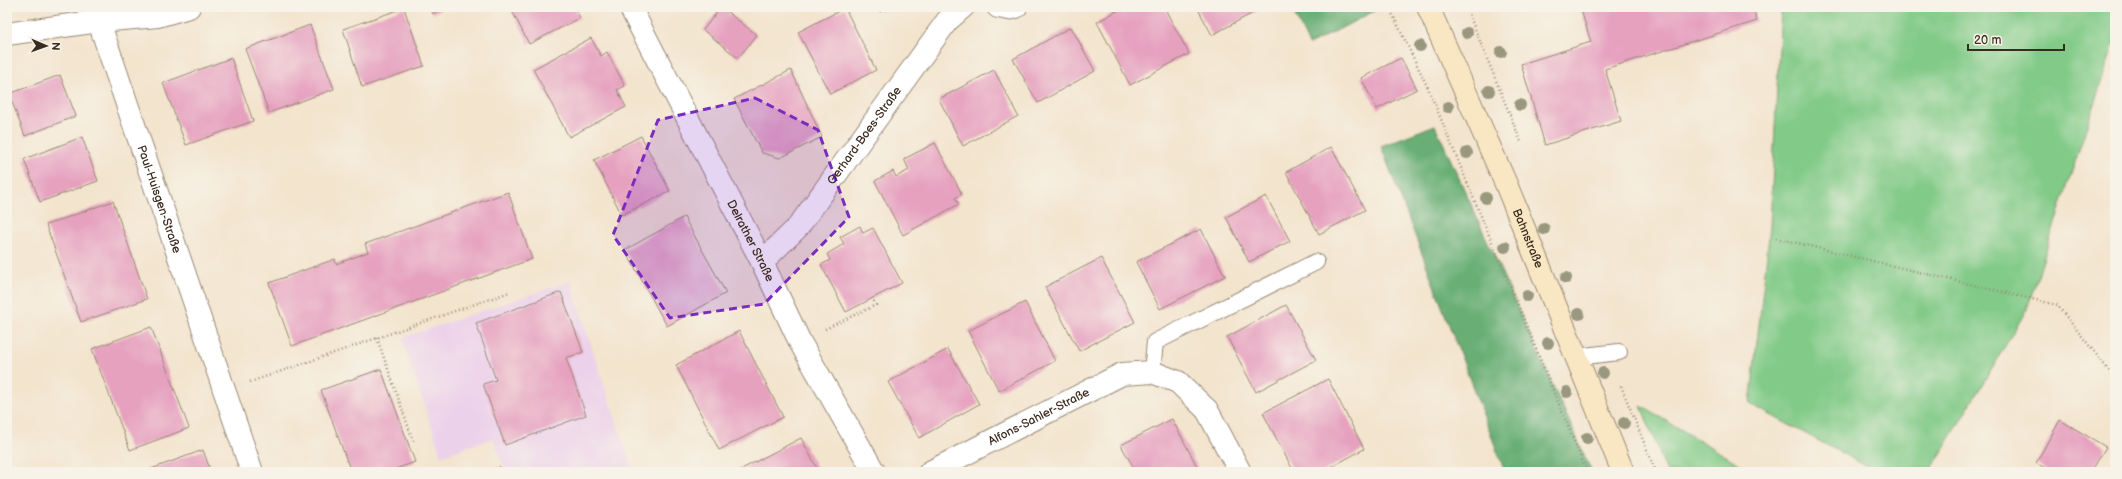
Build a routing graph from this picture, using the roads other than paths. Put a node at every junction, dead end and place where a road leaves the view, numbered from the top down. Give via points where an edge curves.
1 (189, 7) edge
2 (630, 7) edge
3 (963, 7) edge
4 (998, 7) edge
5 (1016, 7) edge
6 (1428, 7) edge
7 (97, 14) edge
8 (7, 34) edge
9 (762, 262) junction
10 (1316, 262) dead end
11 (1619, 352) dead end
12 (1576, 357) junction
13 (1152, 372) junction
14 (252, 472) edge
15 (874, 472) edge
16 (930, 472) edge
17 (1240, 472) edge
18 (1622, 472) edge

1 - 7 street via 158,16
2 - 9 street, Delrather Straße
3 - 9 street, Gerhard-Boes-Straße via 947,21 798,227
4 - 5 street
6 - 12 street, Bahnstraße via 1506,184
7 - 8 street
7 - 14 street, Paul-Huisgen-Straße
9 - 15 street, Delrather Straße via 800,342
10 - 13 lane via 1155,342
11 - 12 lane
12 - 18 street, Bahnstraße
13 - 16 street, Alfons-Sahler-Straße via 1122,374
13 - 17 street, Alfons-Sahler-Straße via 1178,382 1207,410

